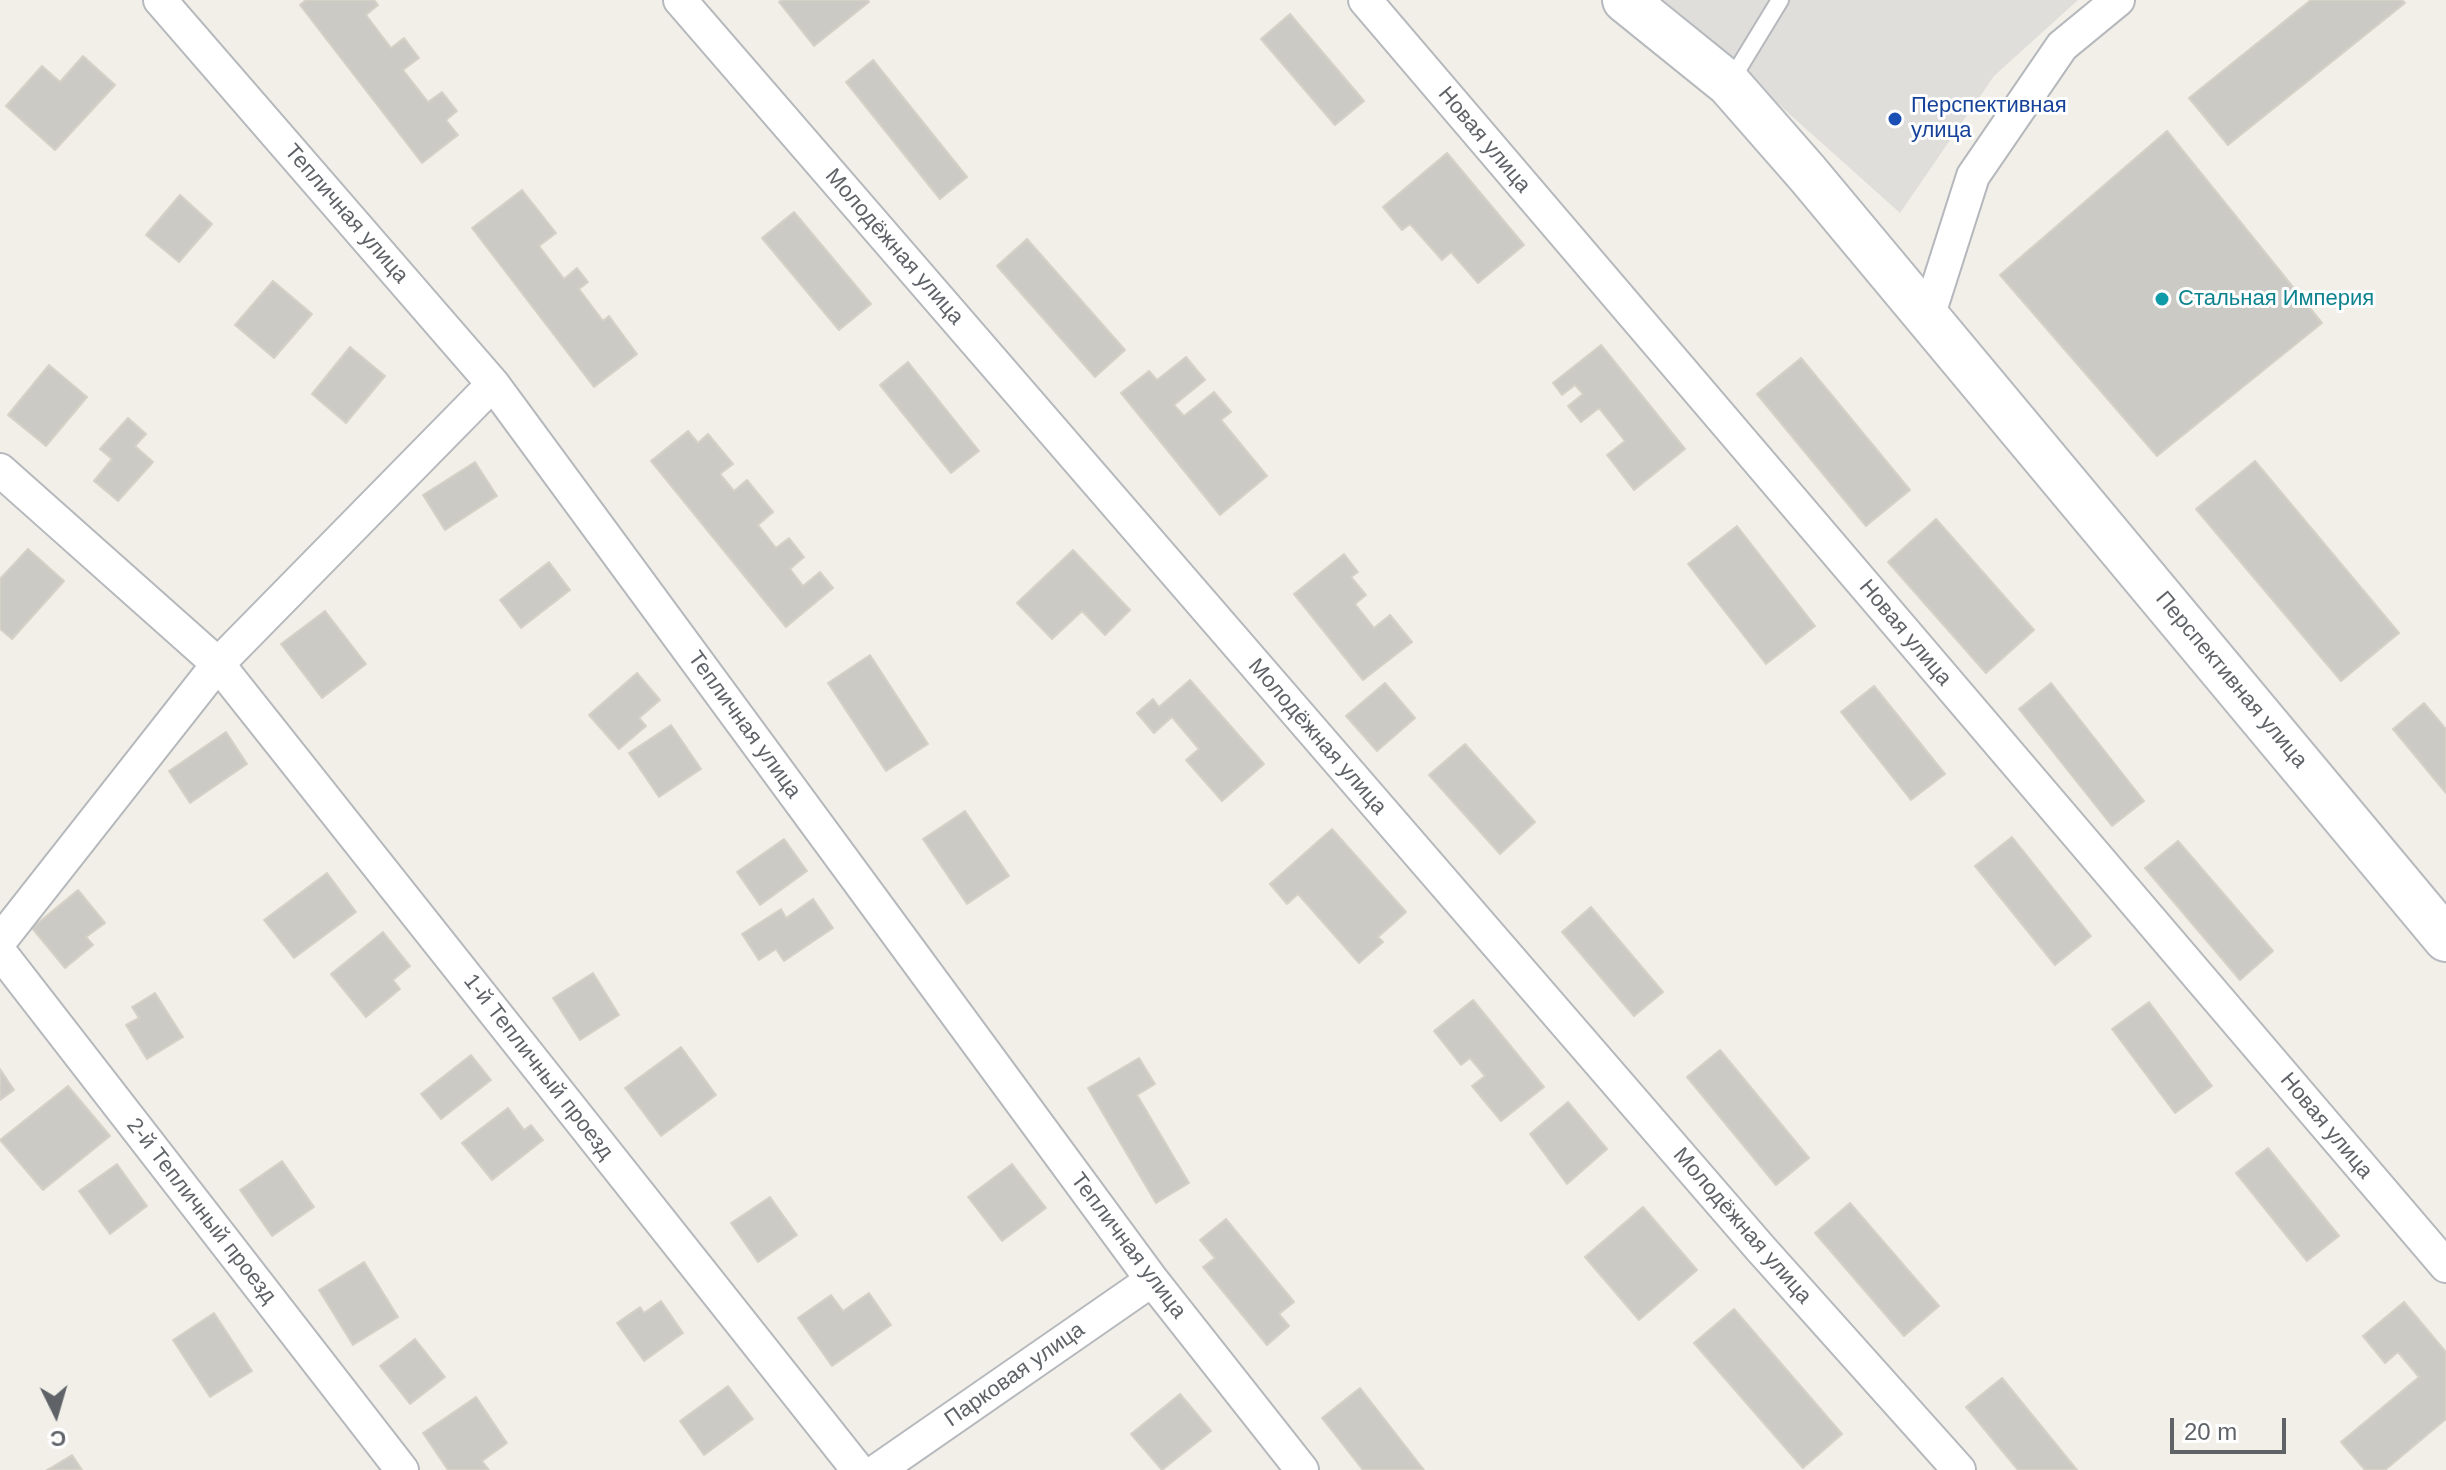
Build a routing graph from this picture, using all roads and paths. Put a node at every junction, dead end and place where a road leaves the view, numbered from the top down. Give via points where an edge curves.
1 (160, 0) edge
2 (680, 0) edge
3 (1365, 0) edge
4 (1625, 0) edge
5 (1780, 0) edge
6 (2118, 0) edge
7 (1729, 84) junction
8 (1928, 317) junction
9 (493, 384) junction
10 (0, 470) edge
11 (218, 664) junction
12 (2446, 939) edge
13 (0, 941) edge
14 (0, 952) edge
15 (2446, 1266) edge
16 (1152, 1280) junction
17 (402, 1470) edge
18 (858, 1470) edge
19 (878, 1470) edge
20 (1302, 1470) edge
21 (1959, 1470) edge

1 - 9 street, Тепличная улица
2 - 21 street, Молодёжная улица via 1761,1249
3 - 15 street, Новая улица
4 - 7 street, Перспективная улица
5 - 7 lane
6 - 8 street via 2062,46 1973,176
7 - 8 street, Перспективная улица
8 - 12 street, Перспективная улица
9 - 11 street
9 - 16 street, Тепличная улица
10 - 11 street, 1-й Тепличный проезд
11 - 13 street
11 - 18 street, 1-й Тепличный проезд
14 - 17 street, 2-й Тепличный проезд
16 - 19 street, Парковая улица
16 - 20 street, Тепличная улица

